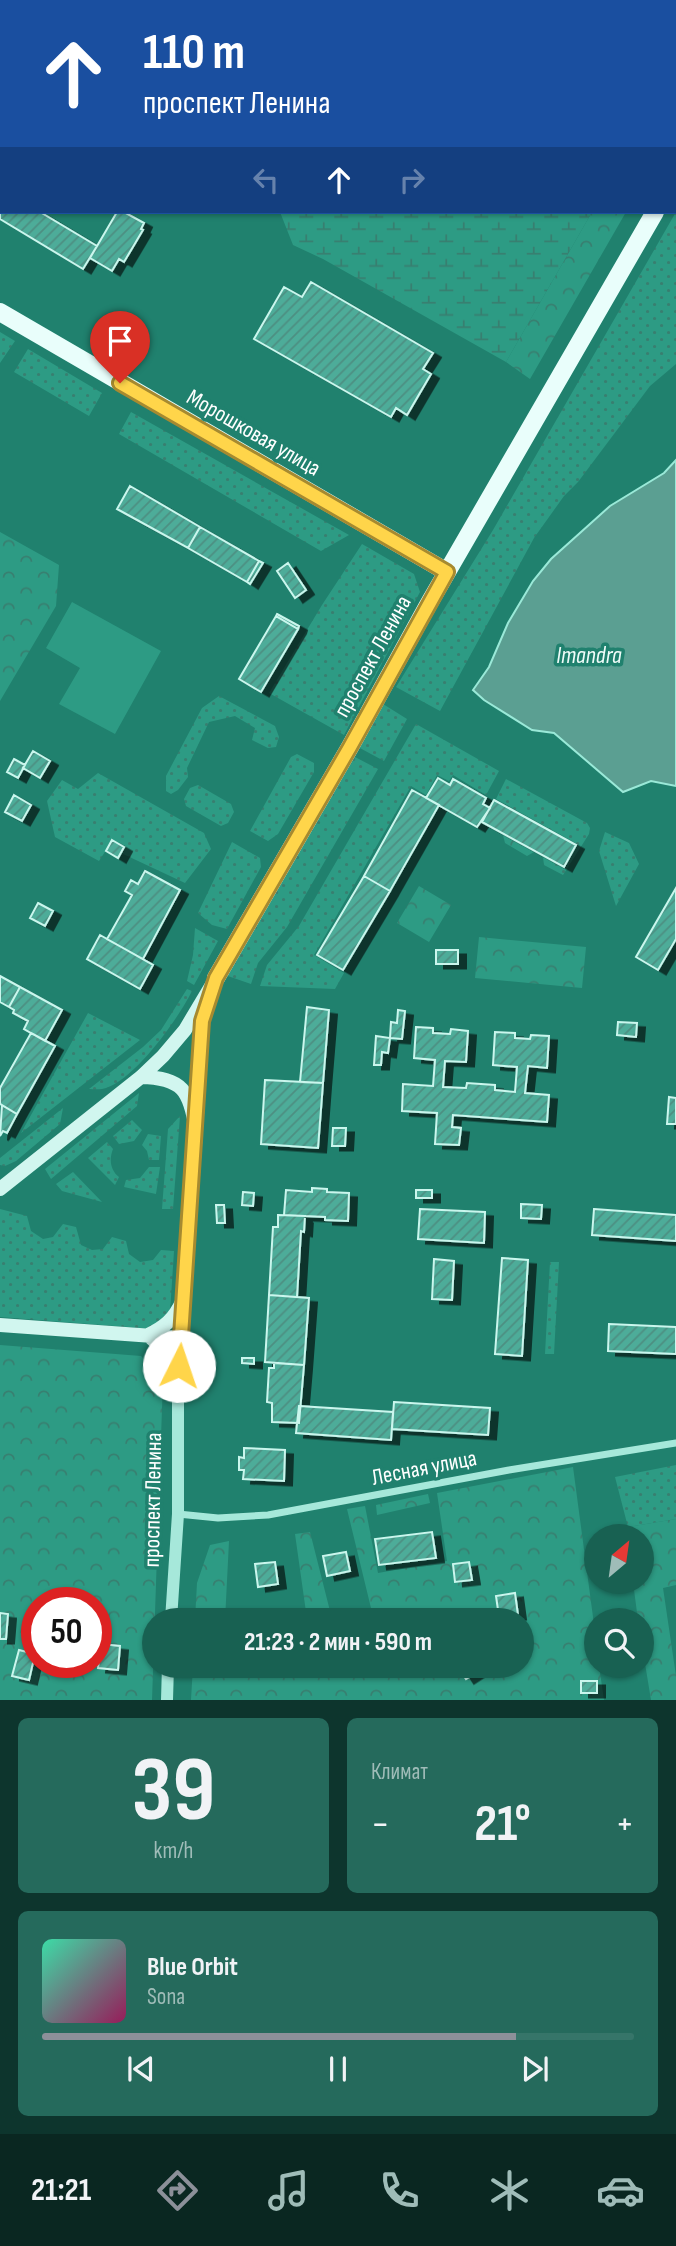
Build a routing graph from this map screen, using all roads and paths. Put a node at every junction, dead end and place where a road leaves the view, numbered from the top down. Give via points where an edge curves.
1 (653, 214) edge
2 (0, 312) edge
3 (447, 572) junction
4 (216, 978) junction
5 (141, 1077) junction
6 (196, 1130) junction
7 (0, 1189) edge
8 (184, 1297) junction
9 (0, 1325) edge
10 (148, 1335) junction
11 (181, 1338) junction
12 (178, 1392) junction
13 (676, 1443) edge
14 (178, 1514) junction
15 (172, 1608) edge
16 (168, 1678) edge
17 (167, 1700) edge

1 - 3 main road, проспект Ленина
2 - 3 main road, Морошковая улица
3 - 4 main road, проспект Ленина
4 - 5 main road, проспект Ленина via 185,1030
4 - 6 main road, проспект Ленина via 202,1021
5 - 6 main road via 177,1083 186,1093
5 - 7 main road, проспект Ленина
6 - 8 main road, проспект Ленина
8 - 10 main road via 172,1319
8 - 11 main road, проспект Ленина
9 - 10 main road
10 - 11 main road
10 - 12 main road via 173,1366
11 - 12 main road, проспект Ленина
12 - 14 street, проспект Ленина
13 - 14 street, Лесная улица via 268,1515 218,1518
14 - 15 street, проспект Ленина
16 - 17 street

